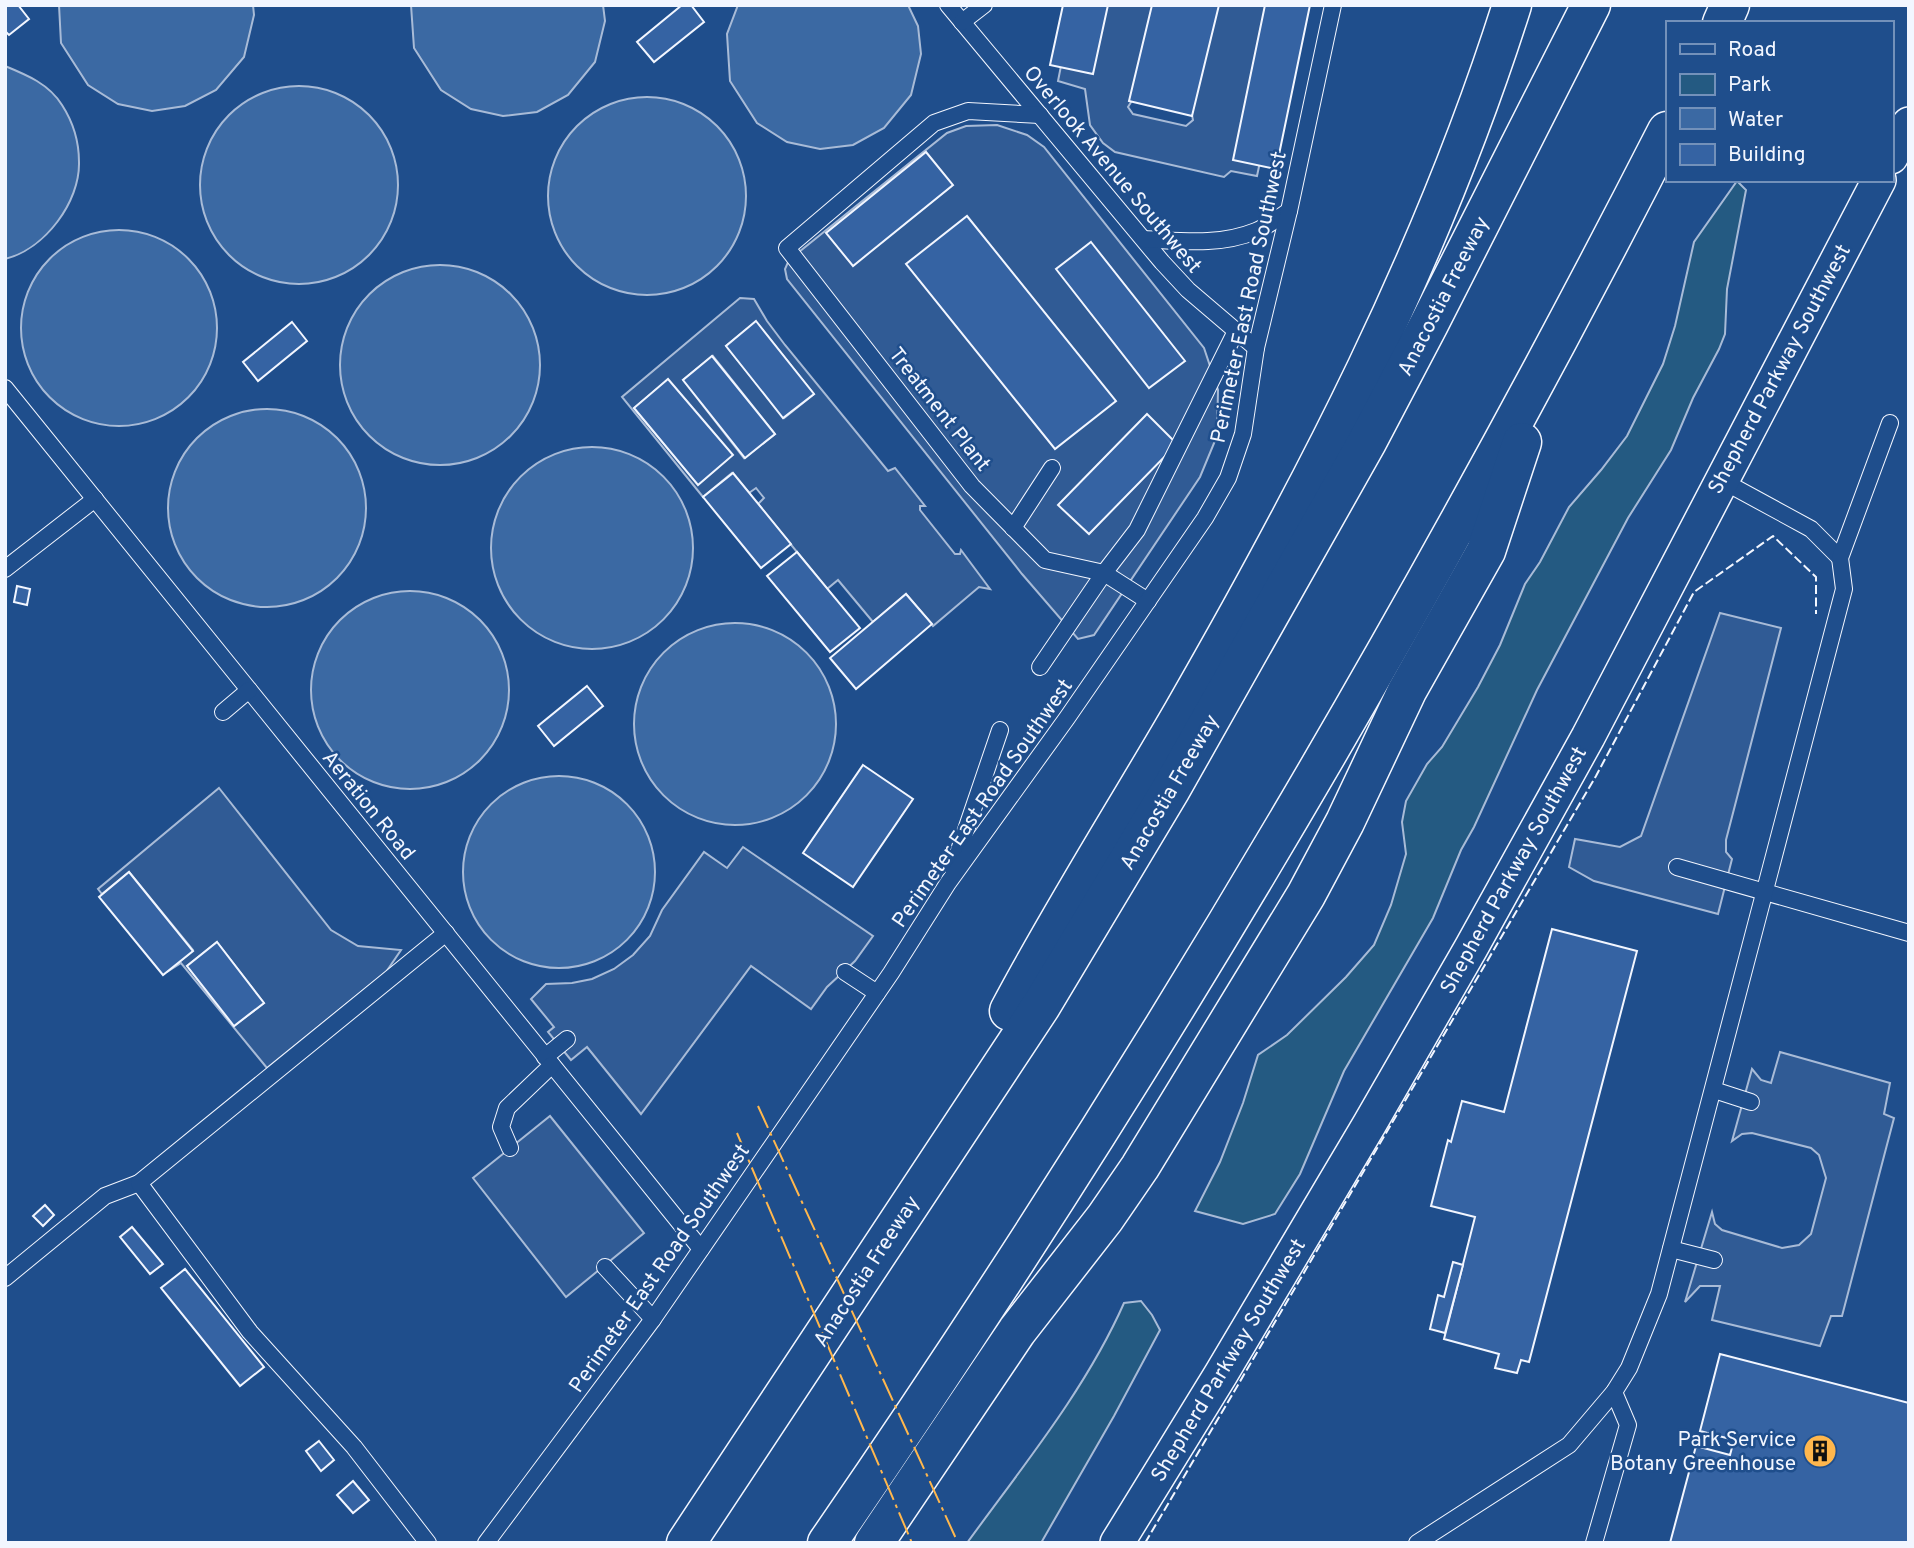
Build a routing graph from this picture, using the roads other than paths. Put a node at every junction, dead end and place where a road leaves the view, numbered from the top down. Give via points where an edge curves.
1 (948, 5) edge
2 (984, 5) edge
3 (1333, 5) edge
4 (1512, 5) edge
5 (1591, 5) edge
6 (1730, 5) edge
7 (1723, 21) edge
8 (962, 22) junction
9 (1040, 115) junction
10 (1909, 124) edge
11 (1666, 133) edge
12 (1893, 153) edge
13 (1878, 182) edge
14 (1289, 211) junction
15 (1144, 239) junction
16 (1236, 331) junction
17 (1557, 340) junction
18 (1256, 348) junction
19 (5, 388) edge
20 (1890, 423) dead end
21 (1052, 468) dead end
22 (1721, 480) junction
23 (95, 499) junction
24 (1013, 528) junction
25 (1840, 558) junction
26 (5, 569) edge
27 (1104, 573) junction
28 (1147, 601) junction
29 (1040, 667) dead end
30 (249, 690) junction
31 (223, 712) dead end
32 (1000, 730) dead end
33 (1677, 867) dead end
34 (948, 883) junction
35 (1765, 892) junction
36 (446, 933) junction
37 (1909, 933) edge
38 (845, 972) dead end
39 (877, 993) junction
40 (566, 1040) dead end
41 (549, 1061) junction
42 (1714, 1090) junction
43 (1751, 1102) dead end
44 (510, 1147) dead end
45 (139, 1184) junction
46 (887, 1238) junction
47 (701, 1249) junction
48 (1671, 1249) junction
49 (1714, 1260) dead end
50 (605, 1267) dead end
51 (5, 1278) edge
52 (653, 1319) junction
53 (1614, 1392) junction
54 (428, 1543) edge
55 (485, 1543) edge
56 (687, 1543) edge
57 (827, 1543) edge
58 (873, 1543) edge
59 (1117, 1543) edge
60 (1417, 1543) edge
61 (1594, 1543) edge

1 - 8 lane, Overlook Avenue Southwest
2 - 8 lane
3 - 14 lane, Perimeter East Road Southwest
4 - 46 highway via 1426,238 1314,477 1017,995
5 - 46 highway, Anacostia Freeway via 1429,324 1237,674 1041,1006
6 - 7 highway
8 - 9 lane, Overlook Avenue Southwest
9 - 15 lane, Overlook Avenue Southwest
9 - 24 lane, Treatment Plant via 968,111 934,123 787,248 972,486
10 - 12 street
11 - 17 highway
13 - 22 street, Shepherd Parkway Southwest
14 - 15 lane via 1259,230 1233,239 1199,243
14 - 18 lane, Perimeter East Road Southwest
15 - 16 lane, Overlook Avenue Southwest via 1188,290
16 - 18 lane, Overlook Avenue Southwest
16 - 27 lane via 1138,530
17 - 57 highway via 1362,694 1229,919 945,1369
17 - 58 highway via 1486,551 1401,702 1307,895 1140,1167 1017,1331
18 - 28 lane, Perimeter East Road Southwest via 1243,433 1228,478
19 - 23 lane, Aeration Road
20 - 25 lane
21 - 24 lane
22 - 25 lane via 1811,529
22 - 59 street, Shepherd Parkway Southwest via 1588,737 1471,947 1236,1350
23 - 26 lane
23 - 30 lane, Aeration Road
24 - 27 lane, Treatment Plant via 1045,560
25 - 35 lane via 1844,589
27 - 28 lane
27 - 29 lane
28 - 34 lane, Perimeter East Road Southwest
30 - 31 lane
30 - 36 lane, Aeration Road
32 - 34 lane
33 - 35 lane
34 - 39 lane, Perimeter East Road Southwest
35 - 37 lane
35 - 42 lane
36 - 41 lane, Aeration Road
36 - 45 lane
38 - 39 lane
39 - 47 lane, Perimeter East Road Southwest
40 - 41 lane
41 - 44 lane via 507,1108 501,1127
41 - 47 lane, Aeration Road
42 - 43 lane
42 - 48 lane
45 - 51 lane via 105,1196
45 - 54 lane via 250,1332 354,1447
46 - 56 highway, Anacostia Freeway
47 - 52 lane, Perimeter East Road Southwest
48 - 49 lane
48 - 53 lane via 1659,1294 1629,1368
50 - 52 lane
52 - 55 lane, Perimeter East Road Southwest
53 - 60 lane via 1569,1445
53 - 61 lane via 1628,1424

